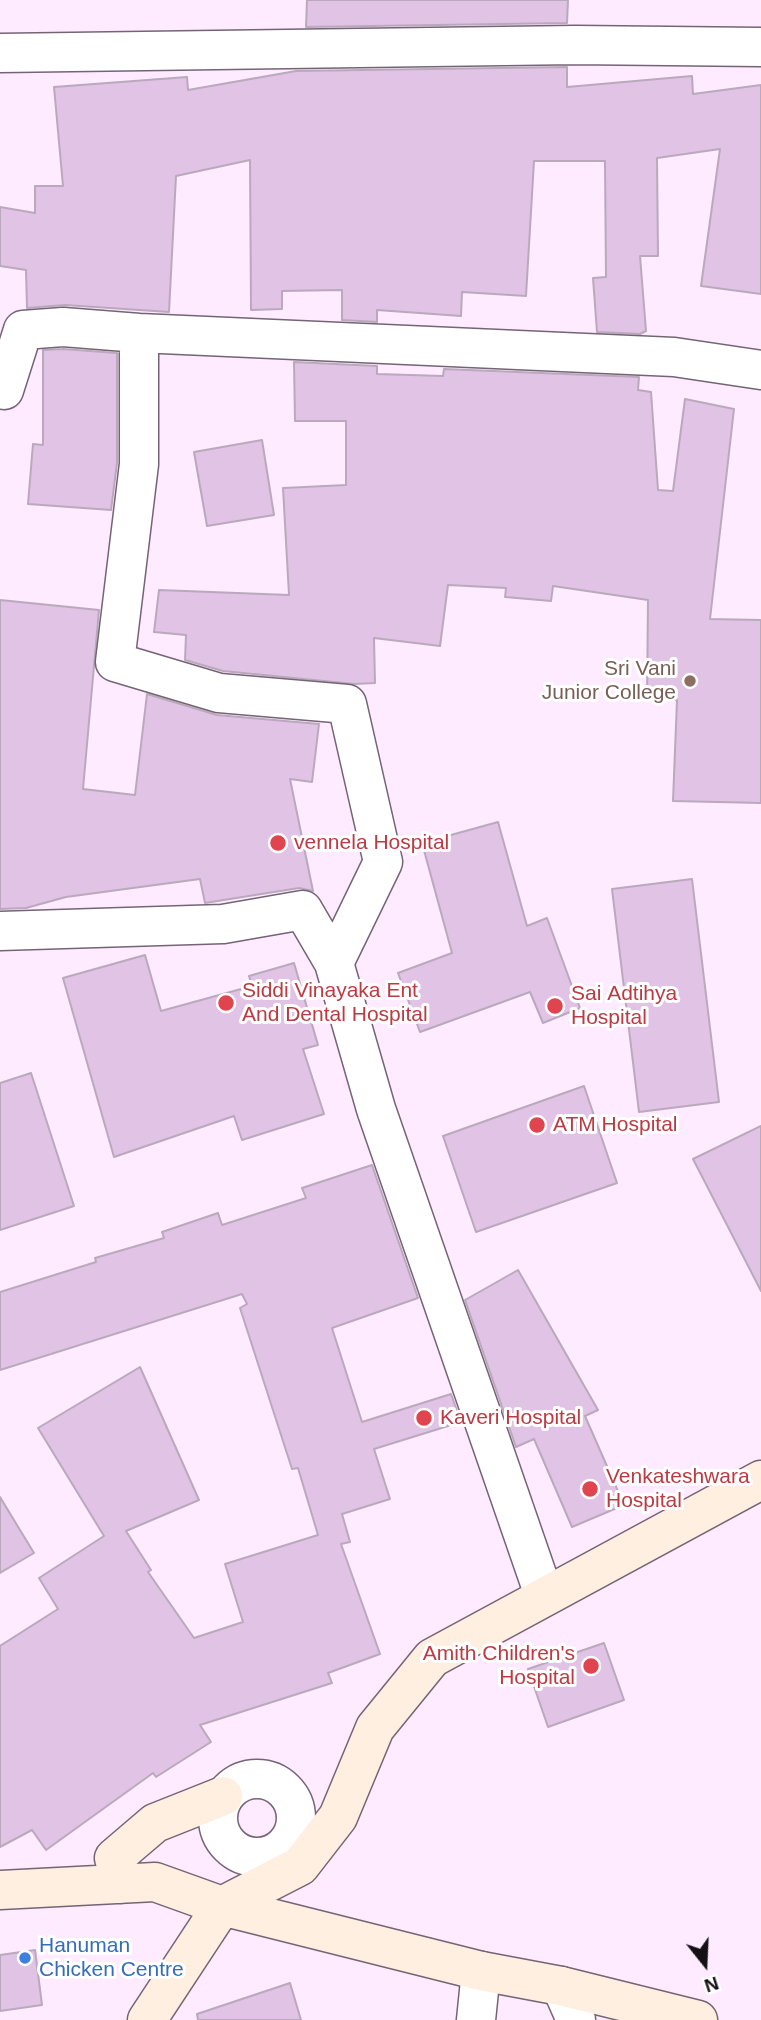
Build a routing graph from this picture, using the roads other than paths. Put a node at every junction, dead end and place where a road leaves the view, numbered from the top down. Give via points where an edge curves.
1 (761, 47) edge
2 (0, 53) edge
3 (139, 333) junction
4 (761, 370) edge
5 (0, 390) edge
6 (0, 931) edge
7 (334, 963) junction
8 (761, 1480) edge
9 (544, 1595) junction
10 (223, 1796) junction
11 (285, 1860) junction
12 (121, 1884) junction
13 (0, 1890) edge
14 (222, 1906) junction
15 (481, 1971) junction
16 (568, 2003) edge
17 (147, 2020) edge
18 (476, 2020) edge
19 (698, 2020) edge

1 - 2 street
3 - 4 street via 674,357
3 - 5 street via 63,327 23,330 4,390
3 - 7 street via 139,464 115,662 219,693 347,705 383,862
6 - 7 street via 223,924 303,910
7 - 9 street via 376,1109
8 - 9 street
9 - 11 street via 432,1658 375,1728 338,1817 300,1866
10 - 11 street via 217,1820 226,1844 247,1857
10 - 11 street via 232,1787 257,1779 283,1788 296,1811
10 - 12 street via 155,1823 114,1858
11 - 14 street
12 - 13 street
12 - 14 street via 155,1882
14 - 15 street
14 - 17 street
15 - 16 street
15 - 18 street
16 - 19 street

